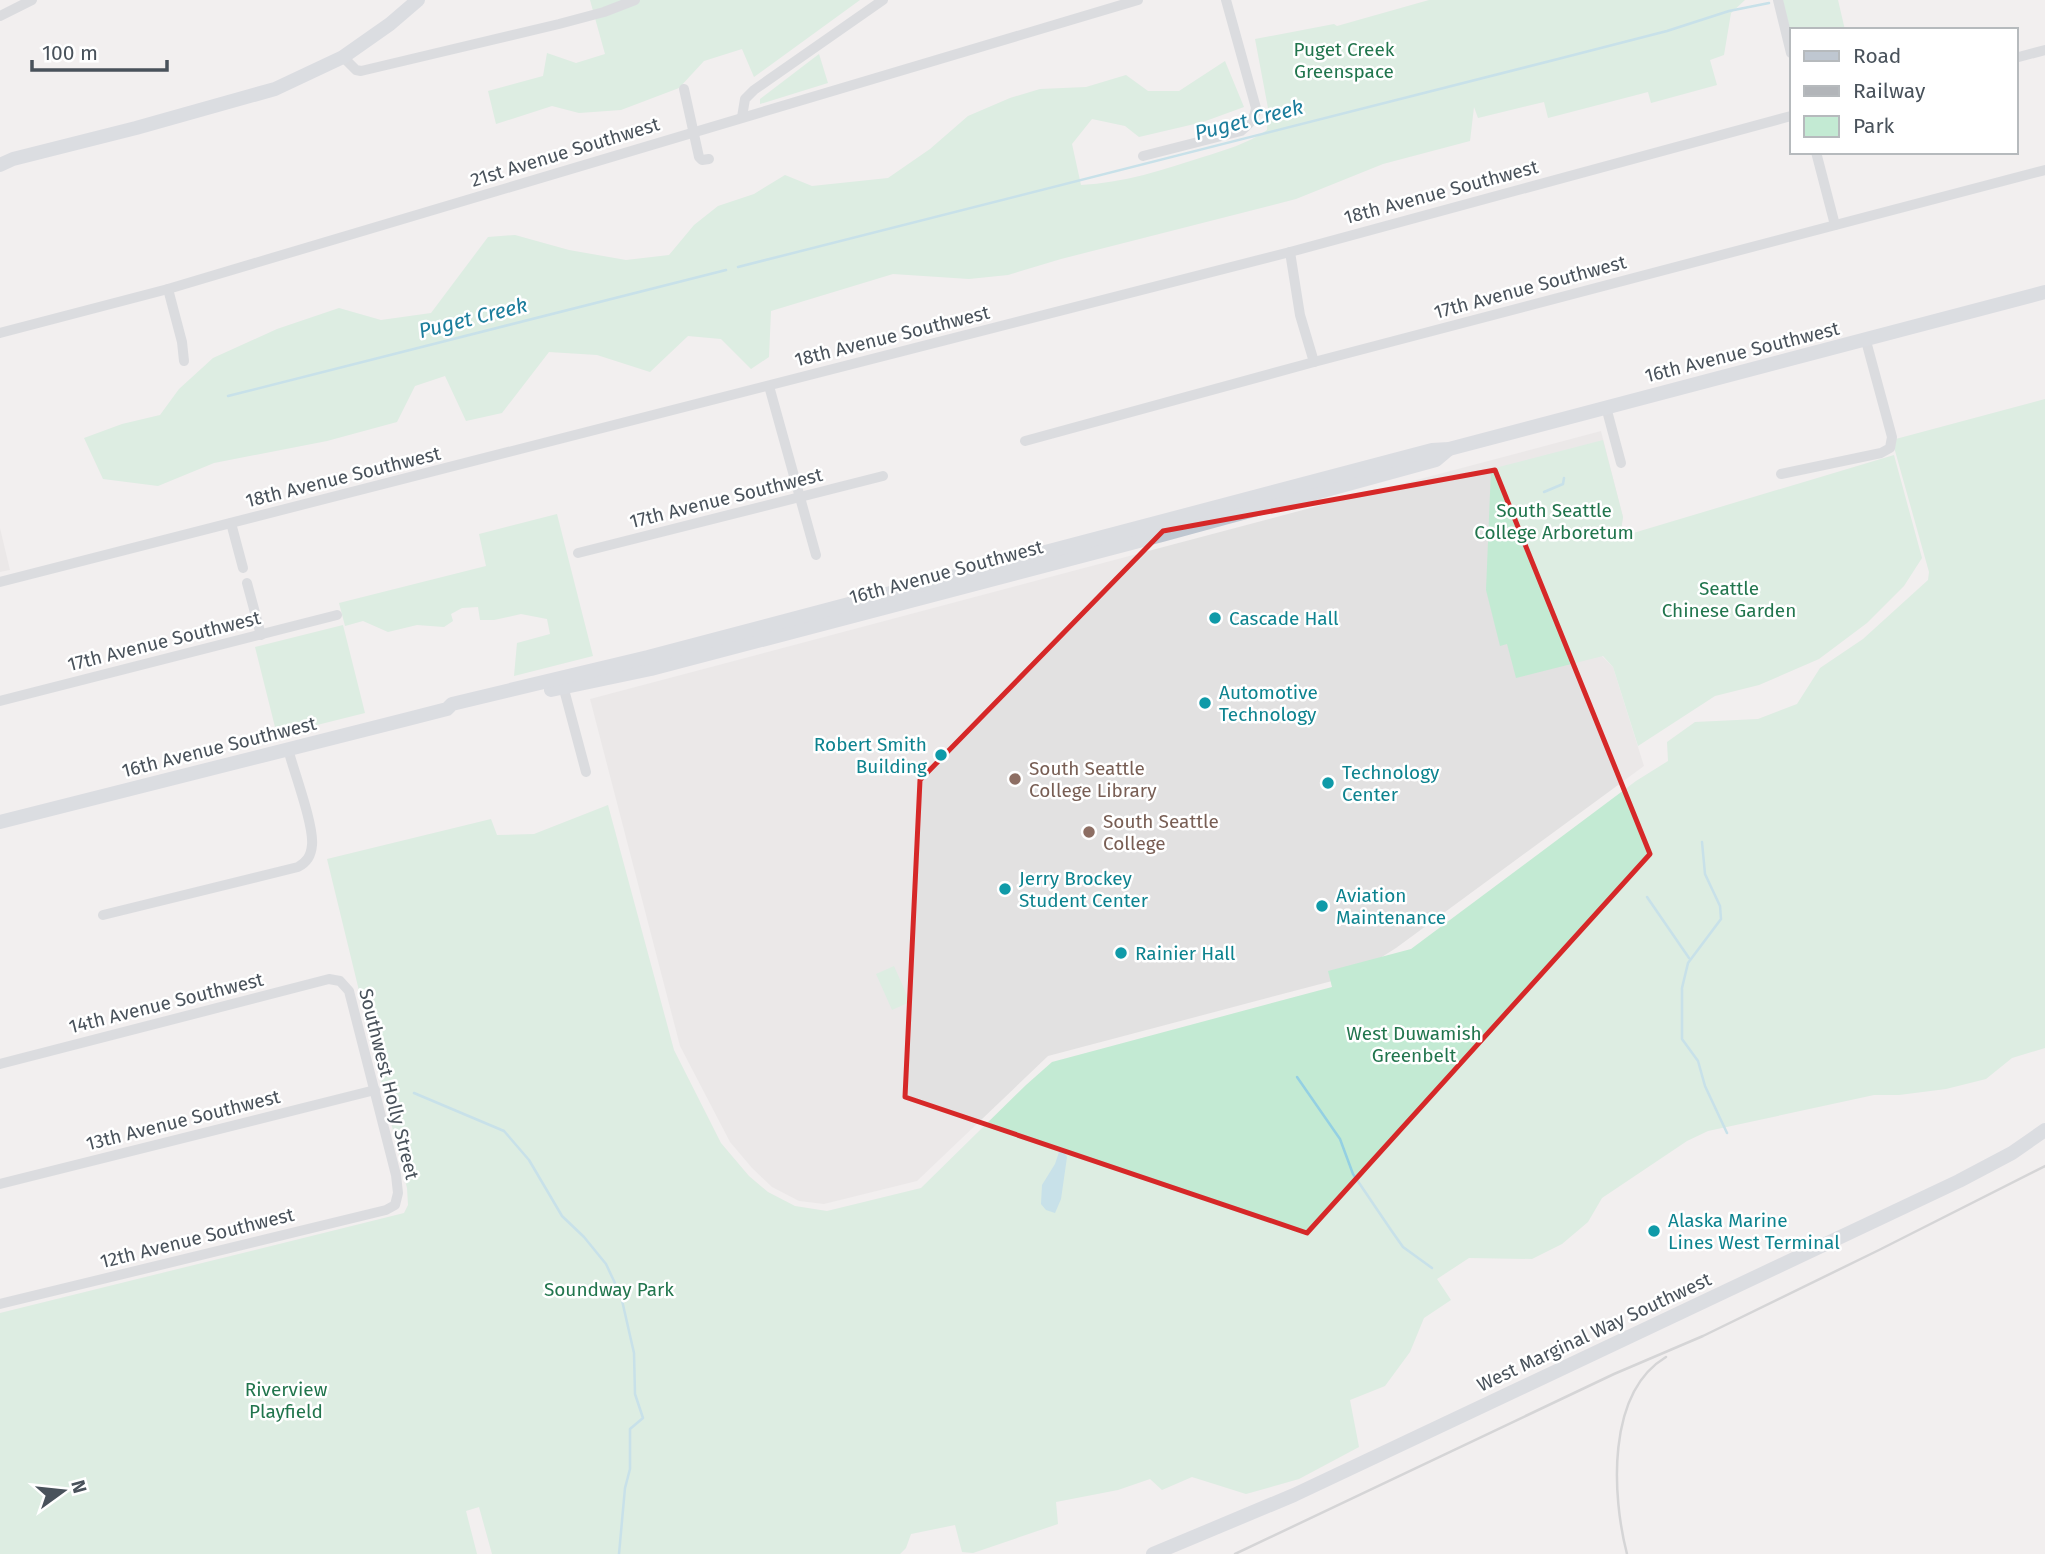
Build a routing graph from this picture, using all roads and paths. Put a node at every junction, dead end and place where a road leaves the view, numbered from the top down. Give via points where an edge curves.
1 (32, 0) edge
2 (418, 0) edge
3 (635, 0) edge
4 (883, 0) edge
5 (1138, 0) edge
6 (1226, 0) edge
7 (1778, 0) edge
8 (0, 16) edge
9 (1790, 49) edge
10 (2045, 50) edge
11 (343, 57) junction
12 (2017, 57) edge
13 (684, 89) dead end
14 (1790, 116) edge
15 (742, 117) junction
16 (692, 133) junction
17 (1817, 154) edge
18 (1143, 156) dead end
19 (709, 159) dead end
20 (0, 165) edge
21 (2045, 170) edge
22 (1835, 225) junction
23 (1290, 252) junction
24 (168, 289) junction
25 (2045, 292) edge
26 (0, 333) edge
27 (1866, 341) junction
28 (184, 361) dead end
29 (1314, 362) junction
30 (769, 386) junction
31 (1606, 407) junction
32 (1026, 441) dead end
33 (1621, 463) dead end
34 (1781, 474) dead end
35 (883, 476) dead end
36 (800, 497) junction
37 (231, 523) junction
38 (578, 553) dead end
39 (816, 555) dead end
40 (243, 568) dead end
41 (0, 582) edge
42 (247, 583) dead end
43 (337, 615) dead end
44 (261, 635) junction
45 (562, 683) junction
46 (0, 701) edge
47 (288, 749) junction
48 (586, 772) dead end
49 (0, 821) edge
50 (103, 915) dead end
51 (340, 981) joint
52 (0, 1063) edge
53 (375, 1090) junction
54 (2045, 1130) edge
55 (0, 1184) edge
56 (398, 1198) joint
57 (0, 1304) edge
58 (1153, 1554) edge

1 - 8 street
2 - 11 street
3 - 11 street via 559,24 361,71
4 - 15 street via 749,94
5 - 15 street, 21st Avenue Southwest
6 - 18 street via 1255,115 1241,131
7 - 9 street
10 - 12 street
11 - 20 street via 267,91
13 - 16 street
14 - 23 street, 18th Avenue Southwest
15 - 16 street, 21st Avenue Southwest
16 - 19 street via 699,157
16 - 24 street, 21st Avenue Southwest
17 - 22 street
21 - 22 street, 17th Avenue Southwest
22 - 29 street, 17th Avenue Southwest
23 - 29 street via 1300,315
23 - 30 street, 18th Avenue Southwest
24 - 26 street, 21st Avenue Southwest
24 - 28 street
25 - 27 street, 16th Avenue Southwest
27 - 31 street, 16th Avenue Southwest
27 - 34 street via 1892,437 1890,448
29 - 32 street, 17th Avenue Southwest
30 - 36 street
30 - 37 street, 18th Avenue Southwest
31 - 33 street
31 - 45 street, 16th Avenue Southwest
35 - 36 street, 17th Avenue Southwest
36 - 38 street, 17th Avenue Southwest
36 - 39 street
37 - 40 street
37 - 41 street, 18th Avenue Southwest
42 - 44 street
43 - 44 street, 17th Avenue Southwest
44 - 46 street, 17th Avenue Southwest
45 - 47 street, 16th Avenue Southwest via 452,704
45 - 48 street
47 - 49 street, 16th Avenue Southwest
47 - 50 street via 312,835 305,863
51 - 52 street, 14th Avenue Southwest via 329,979
51 - 53 street, Southwest Holly Street via 349,991
53 - 55 street, 13th Avenue Southwest
53 - 56 street, Southwest Holly Street
54 - 58 street, West Marginal Way Southwest via 1959,1181 1294,1495
56 - 57 street, 12th Avenue Southwest via 386,1210

